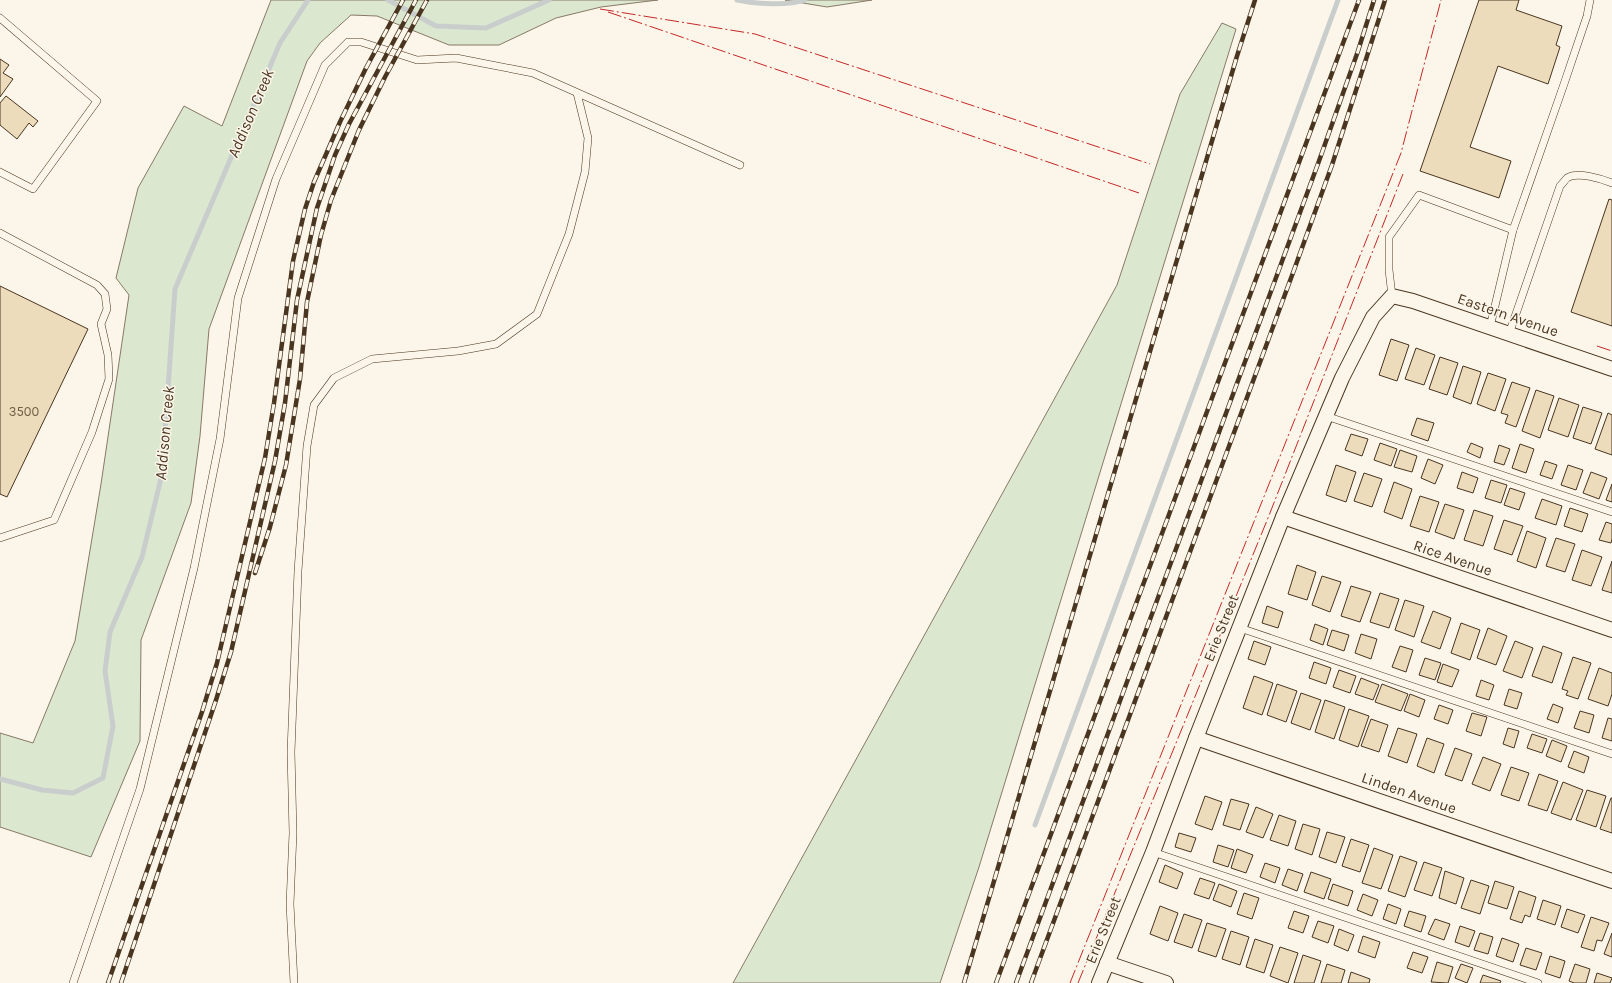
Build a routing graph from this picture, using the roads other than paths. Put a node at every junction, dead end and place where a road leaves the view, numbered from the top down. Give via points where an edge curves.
1 (1590, 0) edge
2 (0, 18) edge
3 (577, 93) junction
4 (740, 165) dead end
5 (0, 172) edge
6 (1612, 183) edge
7 (1513, 230) junction
8 (0, 233) edge
9 (1392, 296) junction
10 (1490, 327) junction
11 (1509, 334) junction
12 (1612, 369) edge
13 (1326, 416) junction
14 (1612, 512) edge
15 (1283, 518) junction
16 (0, 538) edge
17 (1240, 628) junction
18 (1612, 630) edge
19 (1196, 738) junction
20 (1612, 754) edge
21 (1153, 852) junction
22 (1612, 881) edge
23 (1107, 963) junction
24 (73, 983) edge
25 (294, 983) edge
26 (1099, 983) edge
27 (1166, 983) edge
28 (1538, 983) edge

1 - 7 lane
2 - 5 lane via 97,101 33,189
3 - 4 lane
3 - 24 lane via 533,73 456,58 417,60 361,42 348,42 325,65 276,179 238,298 220,438 193,576 140,789
3 - 25 lane via 588,138 585,172 569,234 537,314 496,344 458,351 372,359 334,378 314,405 307,446 298,571 291,752 293,833 290,904
6 - 11 lane via 1577,176 1568,178 1560,186
7 - 9 lane via 1419,195 1389,237
7 - 10 lane
8 - 16 lane via 96,285 105,294 107,309 101,324 108,355 109,379 92,432 54,520
9 - 10 street, Eastern Avenue
9 - 13 street, Erie Street via 1373,317
10 - 11 street, Eastern Avenue
11 - 12 street, Eastern Avenue
13 - 14 lane
13 - 15 street, Erie Street
15 - 17 street, Erie Street
15 - 18 street, Rice Avenue
17 - 19 street, Erie Street
17 - 20 lane
19 - 21 street, Erie Street
19 - 22 street, Linden Avenue
21 - 23 street, Erie Street
21 - 28 lane
23 - 26 street, Erie Street
23 - 27 street

